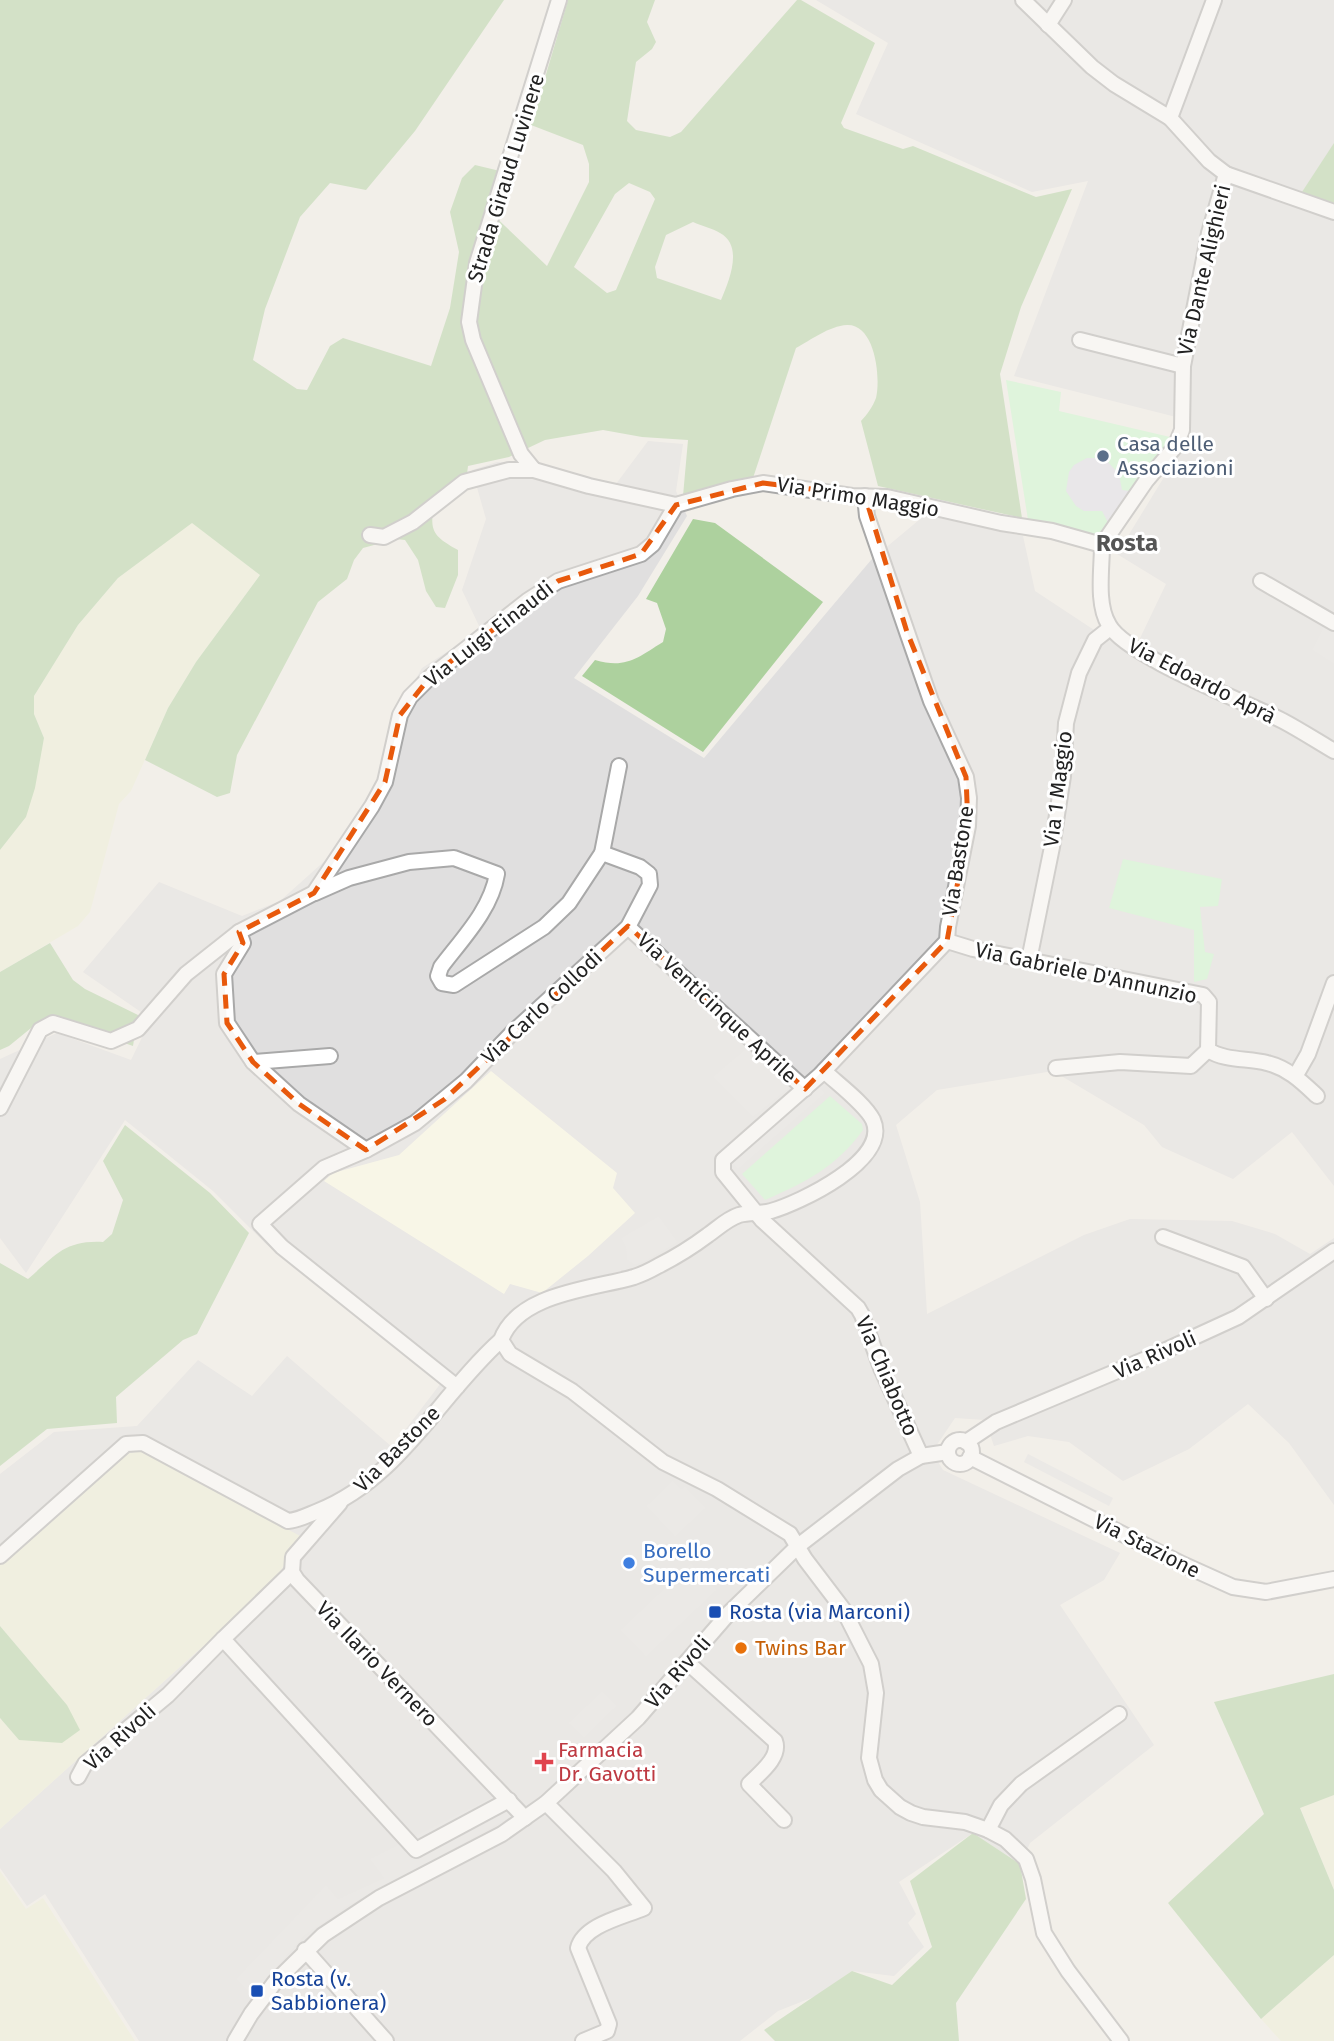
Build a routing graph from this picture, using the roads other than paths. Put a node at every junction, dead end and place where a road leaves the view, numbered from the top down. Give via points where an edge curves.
1 (559, 0) edge
2 (1023, 0) edge
3 (1064, 0) edge
4 (1214, 0) edge
5 (1048, 25) junction
6 (1170, 118) junction
7 (1226, 174) junction
8 (1334, 212) edge
9 (1080, 340) dead end
10 (1183, 366) junction
11 (534, 470) junction
12 (865, 496) junction
13 (676, 505) junction
14 (370, 535) dead end
15 (1102, 545) junction
16 (1261, 580) dead end
17 (1334, 623) edge
18 (1110, 628) junction
19 (1334, 751) edge
20 (619, 766) dead end
21 (602, 853) junction
22 (314, 893) junction
23 (628, 926) junction
24 (239, 932) junction
25 (947, 941) junction
26 (1029, 960) junction
27 (1334, 983) edge
28 (1211, 1052) junction
29 (330, 1056) dead end
30 (253, 1062) junction
31 (1056, 1068) dead end
32 (824, 1071) junction
33 (1296, 1075) junction
34 (805, 1089) junction
35 (1317, 1097) dead end
36 (0, 1108) edge
37 (366, 1150) junction
38 (755, 1213) junction
39 (1163, 1237) dead end
40 (1334, 1251) edge
41 (1266, 1299) junction
42 (500, 1340) junction
43 (457, 1387) junction
44 (966, 1442) junction
45 (948, 1452) junction
46 (921, 1456) junction
47 (970, 1457) junction
48 (341, 1502) junction
49 (798, 1546) junction
50 (0, 1556) edge
51 (292, 1572) junction
52 (1334, 1579) edge
53 (223, 1639) junction
54 (687, 1662) junction
55 (1119, 1714) dead end
56 (78, 1777) dead end
57 (509, 1800) junction
58 (546, 1803) junction
59 (525, 1818) junction
60 (784, 1820) dead end
61 (988, 1830) junction
62 (305, 1950) junction
63 (234, 2041) edge
64 (386, 2041) edge
65 (583, 2041) edge
66 (1121, 2041) edge

1 - 11 street, Strada Giraud Luvinere via 477,263 468,322 521,454
2 - 5 street
3 - 5 street
4 - 6 street
5 - 6 street via 1114,84
6 - 7 street
7 - 8 street
7 - 10 street, Via Dante Alighieri via 1209,233
9 - 10 street, Via Dante Alighieri
10 - 15 street, Via Dante Alighieri via 1182,430 1175,447
11 - 13 street, Via Primo Maggio
11 - 14 street, Via Primo Maggio via 509,470 464,482 413,522 384,537
12 - 13 street, Via Primo Maggio via 763,483
12 - 15 street, Via Primo Maggio via 1052,531
12 - 25 street, Via Bastone via 867,516 907,632 966,777 968,826
13 - 22 street, Via Luigi Einaudi via 653,544 641,554 558,581 410,696 400,715 385,782
15 - 18 street, Via Edoardo Aprà via 1102,604
16 - 17 street
18 - 19 street, Via Edoardo Aprà via 1145,655 1283,721
18 - 26 street, Via 1 Maggio via 1096,640 1079,673 1066,723 1052,847
20 - 21 street
21 - 22 street via 569,903 544,927 454,985 442,983 438,976 441,967 477,921 495,888 497,874 454,858 409,862
21 - 23 street, Via Carlo Collodi via 649,874 650,885
22 - 24 street, Via Luigi Einaudi
23 - 34 street, Via Venticinque Aprile
23 - 37 street, Via Carlo Collodi via 445,1098 415,1123
24 - 30 street via 243,943 224,974 227,1023
24 - 36 street, Via Luigi Einaudi via 186,974 138,1029 111,1041 53,1023 40,1030
25 - 26 street, Via Gabriele D'Annunzio
25 - 32 street, Via Bastone
26 - 28 street, Via Gabriele D'Annunzio via 1203,995 1209,1002
27 - 33 street
28 - 31 street via 1191,1066 1120,1062
28 - 33 street via 1269,1063
29 - 30 street
30 - 37 street via 299,1104
32 - 34 street, Via Bastone
32 - 38 street, Via Bastone via 873,1119 870,1147 853,1167 825,1186 788,1205
33 - 35 street
34 - 38 street, Via Bastone via 723,1160 723,1171
37 - 43 street, Via Carlo Collodi via 324,1168 260,1224 282,1247
38 - 42 street, Via Bastone via 728,1220 685,1251 638,1276 547,1299 516,1319
38 - 46 street, Via Chiabotto via 858,1308
39 - 41 street via 1243,1267
40 - 41 street, Via Rivoli
41 - 44 street, Via Rivoli via 1221,1326 996,1422
42 - 43 street, Via Bastone
42 - 49 street via 510,1354 572,1391 663,1462 786,1530
43 - 48 street, Via Bastone via 382,1470
44 - 45 street via 953,1442
44 - 47 street
45 - 46 street, Via Rivoli
45 - 47 street via 957,1463
46 - 49 street, Via Rivoli via 875,1485
47 - 52 street, Via Stazione via 1233,1587 1266,1592
48 - 50 street, Via Bastone via 288,1521 143,1443 126,1444
48 - 51 street via 299,1547
49 - 54 street, Via Rivoli via 729,1613
49 - 61 street via 843,1609 871,1664 876,1693 869,1758 881,1790 911,1813
51 - 53 street, Via Rivoli
51 - 57 street, Via Ilario Vernero
53 - 56 street, Via Rivoli via 168,1695 85,1764
53 - 57 street via 416,1850
54 - 58 street, Via Rivoli via 638,1718
54 - 60 street via 775,1741 776,1754 749,1784
55 - 61 street via 1021,1784 1001,1805
57 - 59 street, Via Ilario Vernero
58 - 59 street, Via Rivoli
58 - 65 street via 644,1908 580,1939 578,1948 609,2024 607,2031
59 - 62 street, Via Rivoli via 475,1850 379,1898
61 - 66 street via 1026,1859 1044,1933
62 - 63 street, Via Rivoli via 261,2000
62 - 64 street

